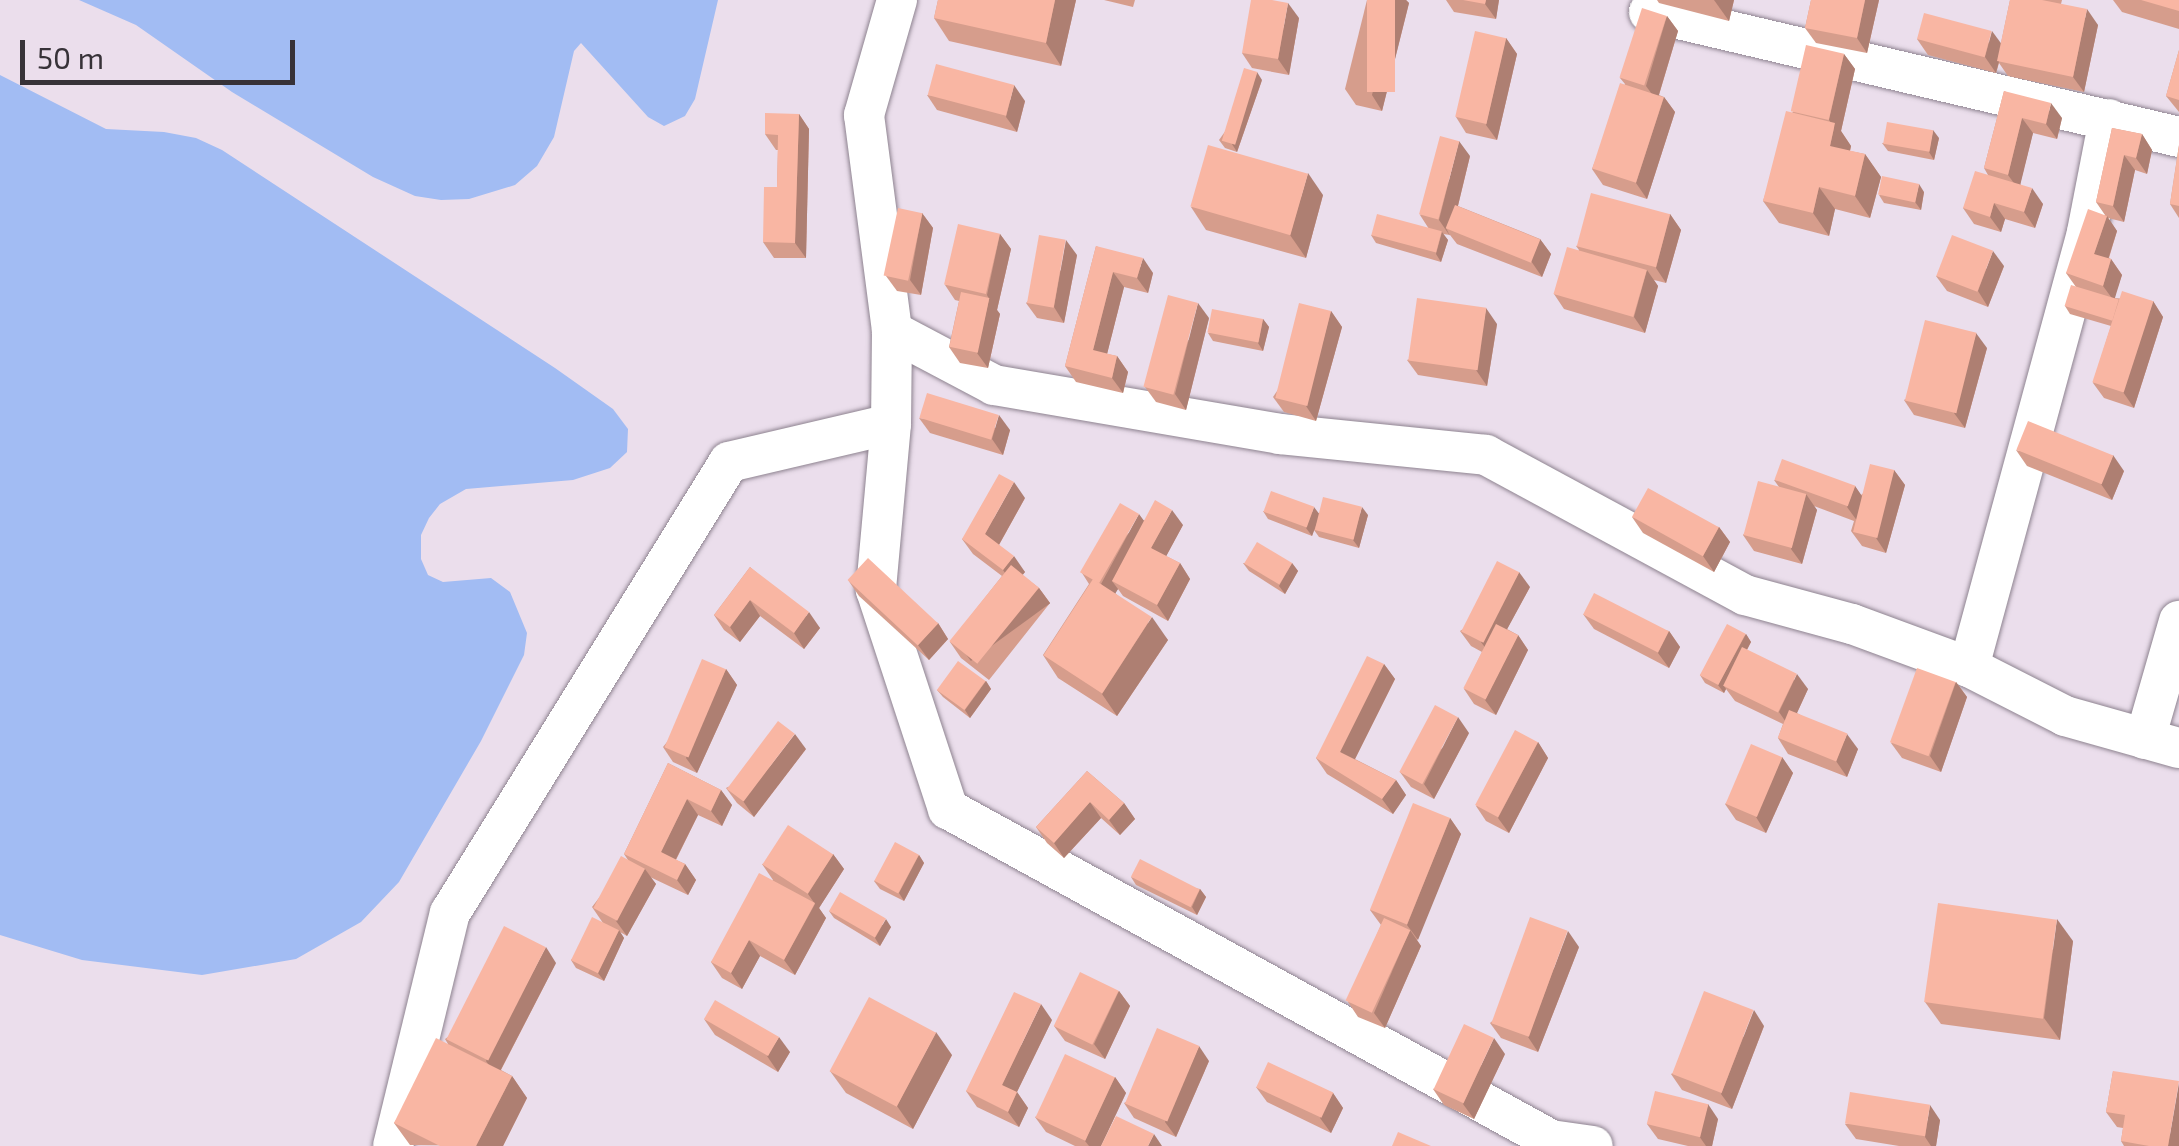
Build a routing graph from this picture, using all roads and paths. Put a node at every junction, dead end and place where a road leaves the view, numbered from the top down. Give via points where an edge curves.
1 (897, 0) edge
2 (1649, 12) edge
3 (2110, 118) junction
4 (2179, 136) edge
5 (892, 331) junction
6 (890, 424) junction
7 (2179, 621) edge
8 (1969, 667) junction
9 (2162, 744) edge
10 (393, 1146) edge
11 (1593, 1146) edge

1 - 5 street via 864,115
2 - 3 street
3 - 4 street
3 - 8 street via 2087,232
5 - 6 street
5 - 8 street via 994,385 1280,434 1486,455 1745,594
6 - 10 street via 730,462 450,914
6 - 11 street via 876,590 948,809 1551,1140
7 - 9 street
8 - 9 street via 2066,716

